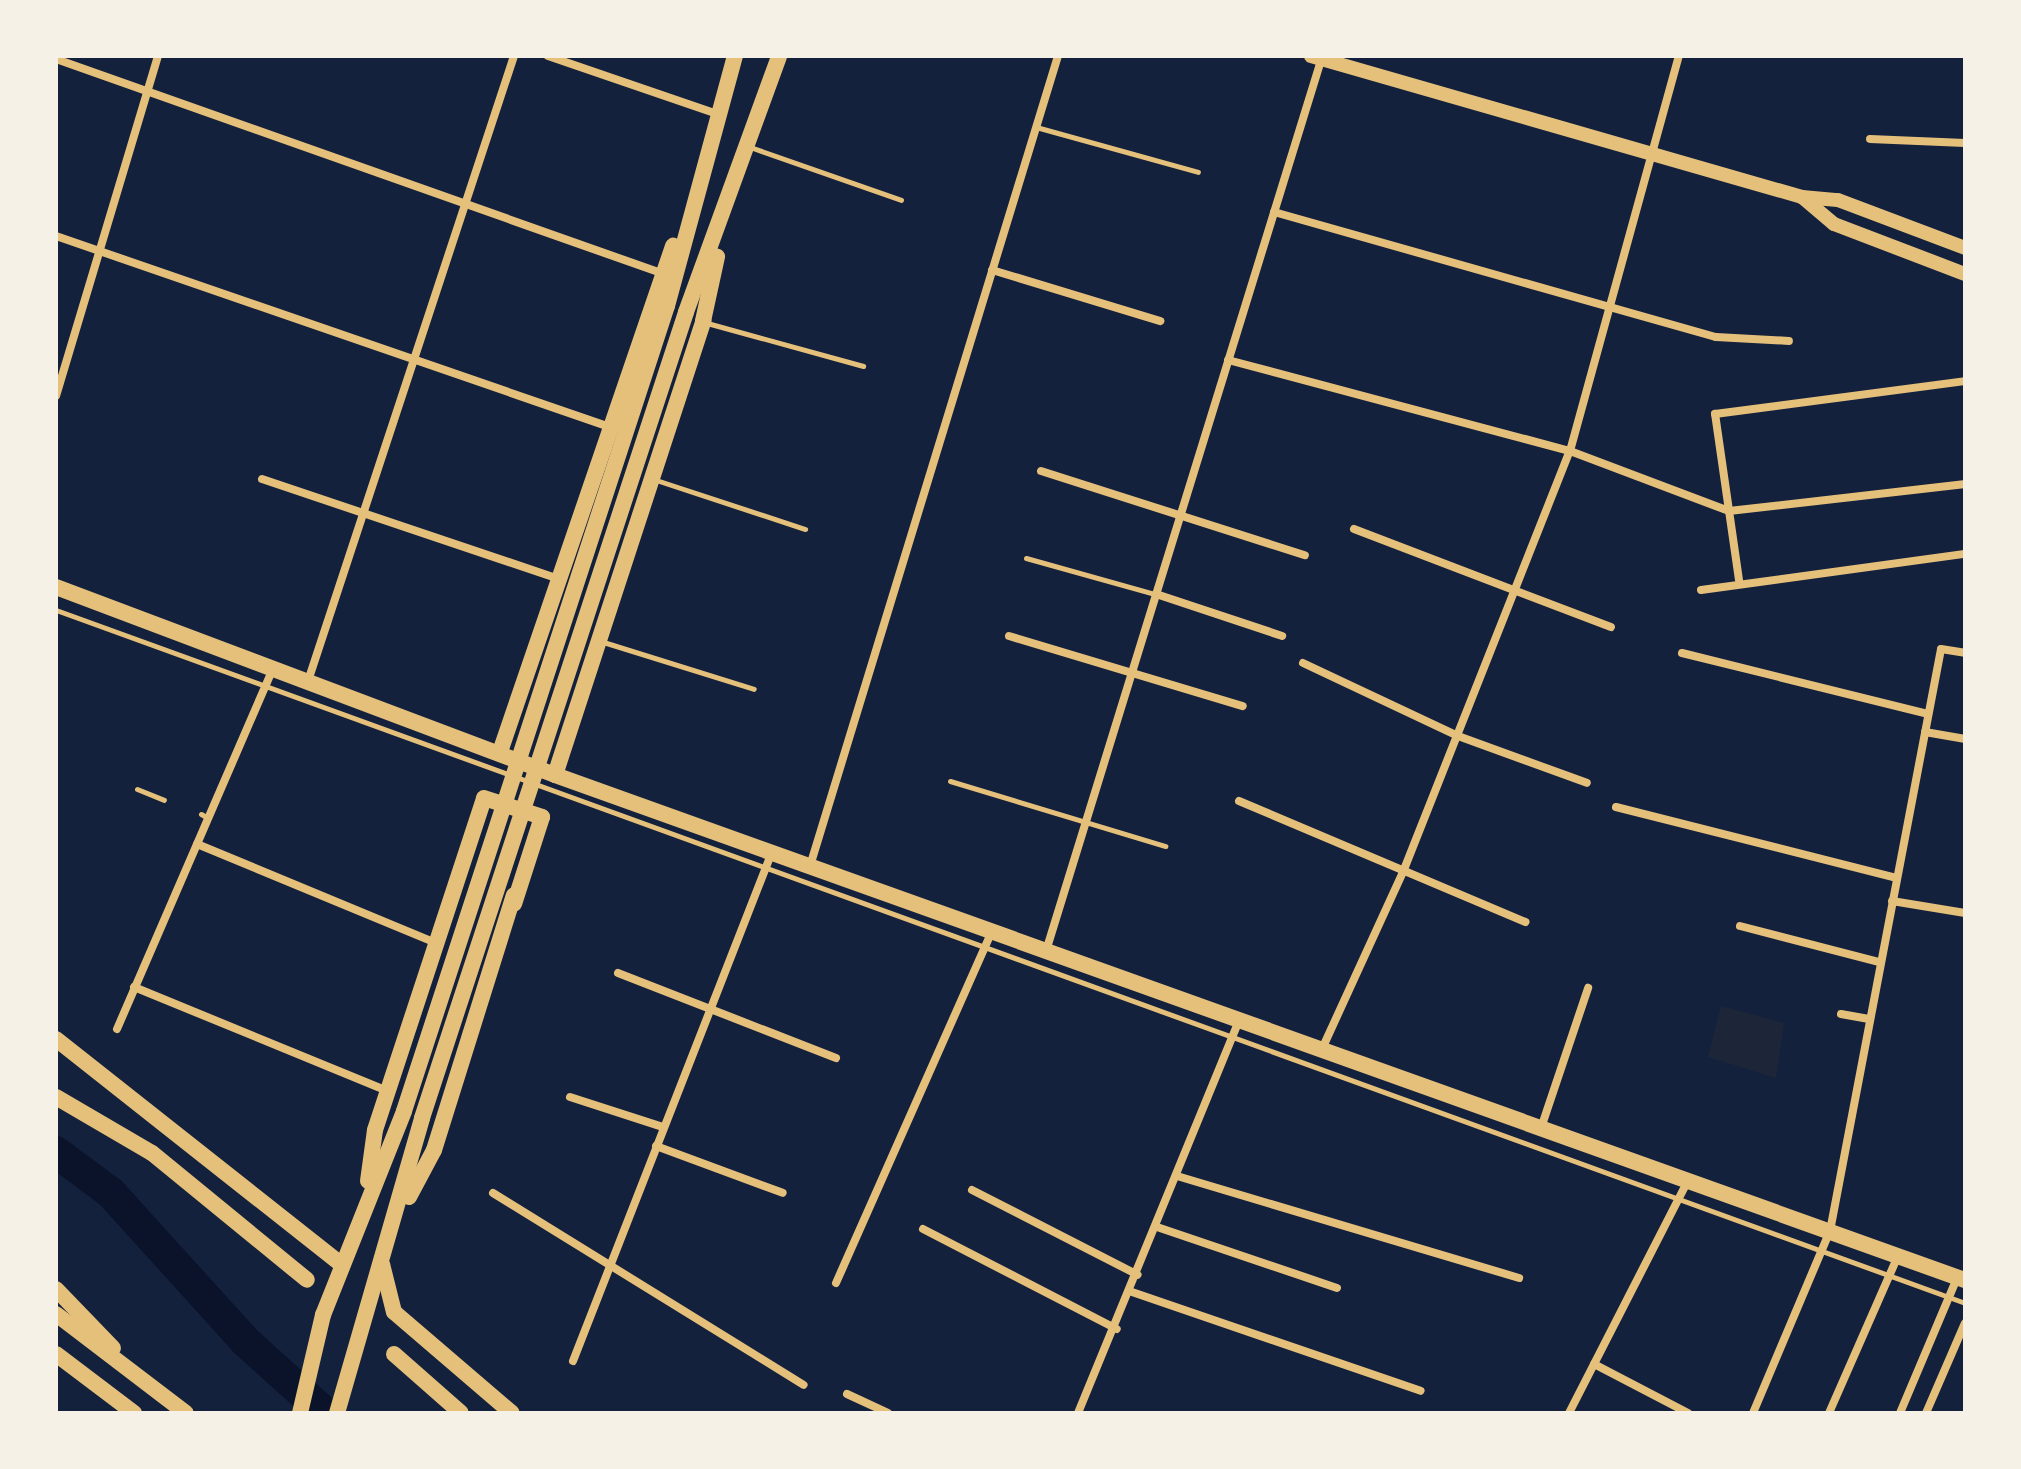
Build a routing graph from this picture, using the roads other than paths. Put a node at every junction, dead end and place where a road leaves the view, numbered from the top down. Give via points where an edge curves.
1 (158, 56) edge
2 (514, 56) edge
3 (548, 56) edge
4 (735, 56) edge
5 (779, 56) edge
6 (1058, 56) edge
7 (1679, 56) edge
8 (1318, 57) edge
9 (56, 59) edge
10 (148, 91) junction
11 (717, 114) junction
12 (1036, 127) junction
13 (1870, 139) dead end
14 (1965, 143) edge
15 (749, 147) junction
16 (1657, 150) junction
17 (1198, 172) dead end
18 (1802, 197) junction
19 (901, 200) dead end
20 (466, 202) junction
21 (690, 208) junction
22 (1274, 212) junction
23 (725, 218) junction
24 (56, 236) edge
25 (1965, 248) edge
26 (100, 249) junction
27 (992, 270) junction
28 (661, 273) junction
29 (1965, 274) edge
30 (1612, 302) junction
31 (703, 321) junction
32 (1160, 321) dead end
33 (1789, 341) dead end
34 (414, 356) junction
35 (1228, 360) junction
36 (863, 366) dead end
37 (1965, 381) edge
38 (56, 396) edge
39 (607, 426) junction
40 (1570, 451) junction
41 (1041, 471) dead end
42 (652, 478) junction
43 (262, 479) dead end
44 (1965, 484) edge
45 (365, 509) junction
46 (1729, 511) junction
47 (1180, 515) junction
48 (805, 529) dead end
49 (1354, 529) dead end
50 (566, 551) junction
51 (1965, 554) edge
52 (1305, 555) dead end
53 (1026, 558) dead end
54 (623, 567) junction
55 (557, 578) junction
56 (1739, 580) junction
57 (56, 587) edge
58 (1701, 590) dead end
59 (1518, 591) junction
60 (1156, 594) junction
61 (56, 610) edge
62 (1611, 627) dead end
63 (1009, 636) dead end
64 (1282, 636) dead end
65 (599, 641) junction
66 (1682, 653) dead end
67 (1965, 653) edge
68 (1303, 663) dead end
69 (274, 666) junction
70 (1132, 672) junction
71 (309, 678) junction
72 (264, 689) junction
73 (754, 689) dead end
74 (1243, 706) dead end
75 (1928, 714) junction
76 (1925, 732) junction
77 (1458, 736) junction
78 (1965, 739) edge
79 (501, 749) junction
80 (555, 775) junction
81 (950, 781) dead end
82 (1587, 783) dead end
83 (137, 789) dead end
84 (164, 800) dead end
85 (1239, 801) dead end
86 (1616, 807) dead end
87 (1086, 822) junction
88 (197, 844) junction
89 (1165, 846) dead end
90 (767, 860) junction
91 (810, 866) junction
92 (483, 868) junction
93 (1403, 872) junction
94 (1896, 878) junction
95 (458, 880) junction
96 (1892, 901) junction
97 (514, 904) junction
98 (1965, 913) edge
99 (1525, 922) dead end
100 (1740, 926) dead end
101 (988, 937) junction
102 (437, 943) junction
103 (1046, 951) junction
104 (1879, 962) junction
105 (618, 973) dead end
106 (134, 987) junction
107 (1588, 988) dead end
108 (708, 1008) junction
109 (1841, 1014) dead end
110 (1868, 1019) junction
111 (1237, 1027) junction
112 (117, 1029) dead end
113 (56, 1039) edge
114 (1322, 1049) junction
115 (836, 1058) dead end
116 (388, 1091) junction
117 (56, 1097) edge
118 (570, 1097) dead end
119 (663, 1127) junction
120 (1541, 1128) junction
121 (656, 1146) junction
122 (1177, 1176) junction
123 (1688, 1180) junction
124 (972, 1190) dead end
125 (493, 1193) dead end
126 (783, 1193) dead end
127 (1680, 1198) junction
128 (365, 1207) junction
129 (397, 1220) junction
130 (1157, 1227) junction
131 (923, 1229) dead end
132 (1830, 1231) junction
133 (1823, 1251) junction
134 (1898, 1256) junction
135 (382, 1264) junction
136 (342, 1265) junction
137 (610, 1265) junction
138 (1138, 1275) junction
139 (1888, 1277) junction
140 (1519, 1278) dead end
141 (1961, 1278) edge
142 (307, 1280) dead end
143 (836, 1283) dead end
144 (1337, 1288) dead end
145 (56, 1289) edge
146 (1132, 1292) junction
147 (1949, 1297) junction
148 (1965, 1303) edge
149 (56, 1314) edge
150 (1965, 1323) edge
151 (1117, 1329) junction
152 (56, 1354) edge
153 (394, 1354) dead end
154 (573, 1361) dead end
155 (1594, 1364) junction
156 (140, 1378) junction
157 (804, 1385) dead end
158 (1421, 1391) dead end
159 (847, 1394) dead end
160 (134, 1413) edge
161 (186, 1413) edge
162 (300, 1413) edge
163 (337, 1413) edge
164 (461, 1413) edge
165 (512, 1413) edge
166 (888, 1413) edge
167 (1078, 1413) edge
168 (1569, 1413) edge
169 (1688, 1413) edge
170 (1753, 1413) edge
171 (1829, 1413) edge
172 (1900, 1413) edge
173 (1926, 1413) edge

1 - 10 street
2 - 20 street
3 - 11 street
4 - 11 main road
5 - 15 main road
6 - 12 street
7 - 16 street
8 - 16 main road
8 - 22 street
9 - 10 street
10 - 20 street
10 - 26 street
11 - 21 main road
12 - 17 lane
12 - 27 street
13 - 14 street
15 - 19 lane
15 - 23 main road
16 - 18 main road
16 - 30 street
18 - 25 main road via 1838,200
18 - 29 main road via 1834,224
20 - 28 street
20 - 34 street
21 - 28 main road
21 - 92 main road via 667,306
22 - 30 street
22 - 35 street
23 - 31 main road
23 - 129 main road via 686,312 422,1118
24 - 26 street
26 - 34 street
26 - 38 street
27 - 32 street
27 - 91 street
28 - 39 main road
30 - 33 street via 1716,337
30 - 40 street
31 - 36 lane
31 - 42 main road
34 - 39 street
34 - 45 street
35 - 40 street
35 - 47 street
37 - 46 street via 1715,414
39 - 50 main road
40 - 46 street
40 - 59 street
41 - 47 street
42 - 48 lane
42 - 54 main road
43 - 45 street
44 - 46 street
45 - 55 street
45 - 71 street
46 - 56 street
47 - 52 street
47 - 60 street
49 - 59 street
50 - 54 main road via 584,577 607,578
50 - 55 main road
51 - 56 street
53 - 60 lane
54 - 65 main road
55 - 79 main road
56 - 58 street
57 - 69 main road
59 - 62 street
59 - 77 street
60 - 64 street
60 - 70 street
61 - 72 lane
63 - 70 street
65 - 73 lane
65 - 80 main road
66 - 75 street
67 - 75 street via 1941,649
68 - 77 street
69 - 71 main road
69 - 72 street
70 - 74 street
70 - 87 street
71 - 79 main road
72 - 88 street via 204,816
72 - 90 lane
75 - 76 street
76 - 78 street
76 - 94 street
77 - 82 street
77 - 93 street
79 - 80 main road
80 - 90 main road
81 - 87 lane
83 - 84 lane
85 - 93 street
86 - 94 street
87 - 89 lane
87 - 103 street
88 - 102 street via 316,900
88 - 106 street
90 - 91 main road
90 - 101 lane
90 - 108 street
91 - 101 main road
92 - 95 main road via 465,869
92 - 97 main road via 512,882
92 - 128 main road via 404,1111
93 - 99 street
93 - 114 street
94 - 96 street
95 - 97 main road via 484,798 542,817
95 - 102 main road
96 - 98 street
96 - 104 street
97 - 129 main road via 434,1150
100 - 104 street
101 - 103 main road
101 - 111 lane
101 - 143 street
102 - 116 main road
103 - 111 main road
104 - 110 street
105 - 108 street
106 - 112 street
106 - 116 street
107 - 120 street
108 - 115 street
108 - 119 street
109 - 110 street
110 - 132 street
111 - 114 main road
111 - 122 street
111 - 127 lane
113 - 136 main road
114 - 120 main road
116 - 128 main road
117 - 142 main road via 152,1153
118 - 119 street
119 - 121 street
120 - 123 main road
121 - 126 street
121 - 137 street
122 - 130 street
122 - 140 street
123 - 127 street
123 - 132 main road
124 - 138 street
125 - 137 street
127 - 133 lane
127 - 155 street
128 - 136 main road
129 - 135 main road
130 - 138 street
130 - 144 street
131 - 151 street
132 - 133 street
132 - 134 main road
133 - 139 lane
133 - 170 street
134 - 139 street
134 - 141 main road
135 - 163 main road
135 - 165 main road via 394,1312
136 - 162 main road via 323,1315
137 - 154 street
137 - 157 street
138 - 146 street
139 - 147 lane
139 - 171 street
141 - 147 street
145 - 156 main road
146 - 151 street
146 - 158 street
147 - 148 lane
147 - 172 street
149 - 156 main road
150 - 173 street
151 - 167 street
152 - 160 main road
153 - 164 main road
155 - 168 street
155 - 169 street
156 - 161 main road
159 - 166 street

